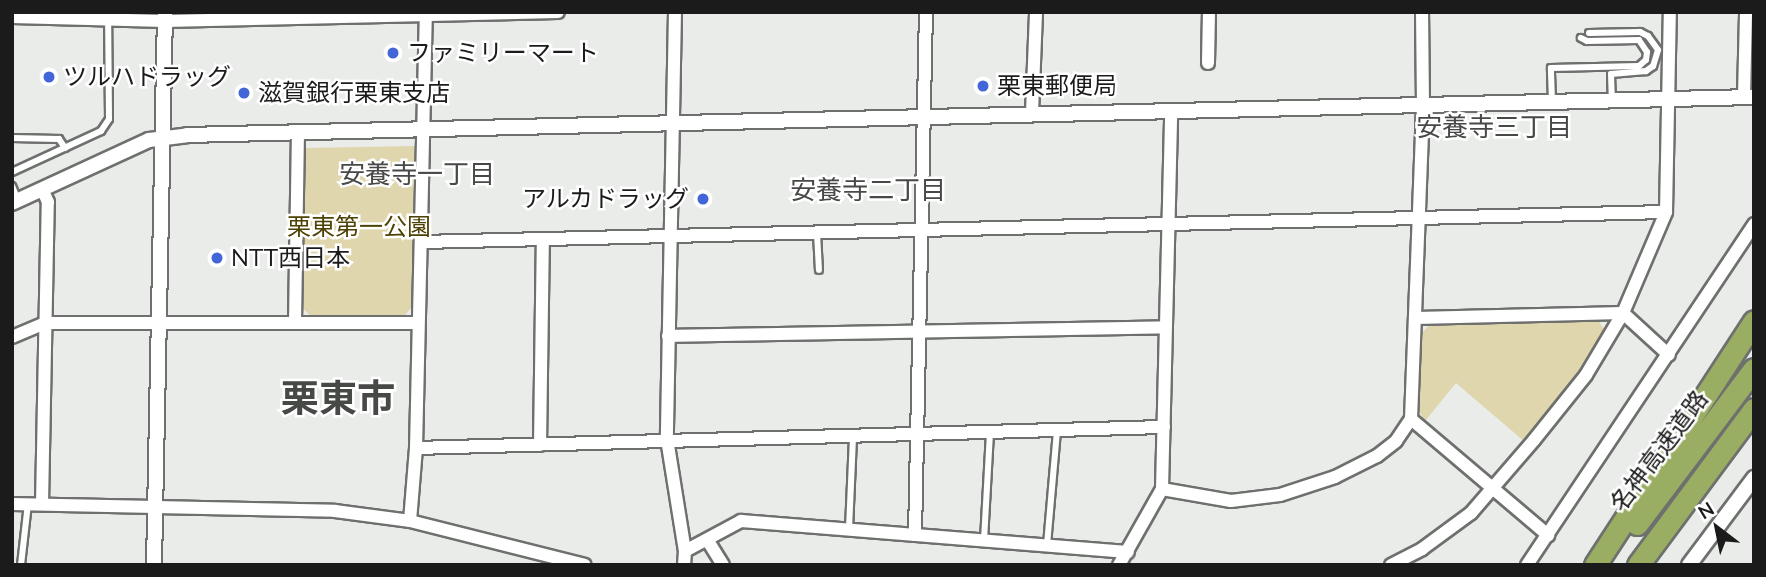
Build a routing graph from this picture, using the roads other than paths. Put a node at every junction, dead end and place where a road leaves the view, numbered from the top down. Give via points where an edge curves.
1 (549, 12) edge
2 (558, 12) edge
3 (676, 12) edge
4 (926, 12) edge
5 (1036, 12) edge
6 (1209, 12) edge
7 (1422, 12) edge
8 (1670, 12) edge
9 (1746, 12) edge
10 (426, 14) edge
11 (301, 15) edge
12 (108, 16) edge
13 (12, 17) edge
14 (165, 17) edge
15 (1589, 33) dead end
16 (1581, 38) dead end
17 (1208, 63) dead end
18 (1749, 96) edge
19 (1669, 97) junction
20 (1612, 99) junction
21 (1552, 101) junction
22 (1423, 105) junction
23 (1171, 110) junction
24 (1032, 113) junction
25 (923, 116) junction
26 (673, 122) junction
27 (423, 129) junction
28 (298, 131) junction
29 (163, 137) junction
30 (12, 138) edge
31 (65, 148) junction
32 (12, 172) edge
33 (42, 189) junction
34 (14, 196) edge
35 (1666, 212) junction
36 (1418, 216) junction
37 (1170, 222) junction
38 (1754, 224) edge
39 (922, 228) junction
40 (817, 231) junction
41 (670, 235) junction
42 (543, 239) junction
43 (421, 242) junction
44 (819, 270) dead end
45 (1623, 313) junction
46 (1416, 318) junction
47 (1754, 321) edge
48 (295, 322) junction
49 (45, 323) junction
50 (159, 323) junction
51 (418, 323) junction
52 (1165, 327) junction
53 (919, 331) junction
54 (668, 336) junction
55 (12, 337) edge
56 (1669, 355) junction
57 (1754, 369) edge
58 (1754, 409) edge
59 (1411, 419) junction
60 (1164, 427) junction
61 (1056, 430) junction
62 (990, 431) junction
63 (915, 432) junction
64 (853, 434) junction
65 (667, 439) junction
66 (540, 445) junction
67 (416, 448) junction
68 (1754, 478) edge
69 (1493, 487) junction
70 (1162, 489) junction
71 (12, 504) edge
72 (28, 504) junction
73 (42, 504) junction
74 (155, 507) junction
75 (410, 521) junction
76 (849, 529) junction
77 (915, 534) junction
78 (1548, 535) junction
79 (984, 540) junction
80 (708, 541) junction
81 (1046, 545) junction
82 (685, 551) junction
83 (1128, 552) junction
84 (21, 565) edge
85 (154, 565) edge
86 (583, 565) edge
87 (684, 565) edge
88 (723, 565) edge
89 (1119, 565) edge
90 (1391, 565) edge
91 (1528, 565) edge
92 (1595, 565) edge
93 (1606, 565) edge
94 (1638, 565) edge
95 (1689, 565) edge

1 - 2 street
1 - 10 street
3 - 26 street
4 - 25 street
5 - 24 street
6 - 17 street
7 - 22 street
8 - 19 street
9 - 18 street
10 - 11 street
10 - 27 street
11 - 14 street
12 - 13 street
12 - 14 street
12 - 31 lane via 109,119 101,131
14 - 29 street
15 - 20 lane via 1640,32 1658,50 1653,66 1646,71 1611,74
16 - 21 lane via 1639,40 1647,52 1646,60 1639,66 1551,68
18 - 19 street
19 - 20 street
19 - 35 street
20 - 21 street
21 - 22 street
22 - 23 street
22 - 36 street
23 - 24 street
23 - 37 street
24 - 25 street
25 - 26 street
25 - 39 street
26 - 27 street
26 - 41 street
27 - 28 street
27 - 43 street
28 - 29 street
28 - 48 street
29 - 33 street
29 - 50 street
30 - 31 lane via 59,139
31 - 32 lane
33 - 34 street
33 - 49 street via 48,202
35 - 36 street
35 - 45 street
36 - 37 street
36 - 46 street
37 - 39 street
37 - 52 street
38 - 56 street
39 - 40 street
39 - 53 street
40 - 41 street
40 - 44 lane
41 - 42 street
41 - 54 street
42 - 43 street
42 - 66 street
43 - 51 street
45 - 46 street
45 - 56 street
45 - 69 street via 1586,375
46 - 59 street
47 - 92 highway
48 - 50 street
48 - 51 street
49 - 50 street
49 - 55 street
49 - 73 street
50 - 74 street
51 - 67 street
52 - 53 street
52 - 60 street
53 - 54 street
53 - 63 street
54 - 65 street
56 - 78 street
57 - 93 highway, 名神高速道路
58 - 94 highway, 名神高速道路
59 - 69 street
59 - 70 street via 1377,456 1335,477 1280,495 1231,501
60 - 61 street
60 - 70 street
61 - 62 street
61 - 81 lane
62 - 63 street
62 - 79 lane
63 - 64 street
63 - 77 street
64 - 65 street
64 - 76 lane
65 - 66 street
65 - 82 street
66 - 67 street
67 - 75 street
68 - 95 street
69 - 78 street
69 - 90 street via 1471,513
70 - 83 street
71 - 72 street
72 - 73 street
72 - 84 lane
73 - 74 street
74 - 75 street via 335,511
74 - 85 street
75 - 86 street
76 - 77 street
76 - 80 street via 741,521
77 - 79 street
78 - 91 street
79 - 81 street
80 - 82 street
80 - 88 street
81 - 83 street
82 - 87 street
83 - 89 street

